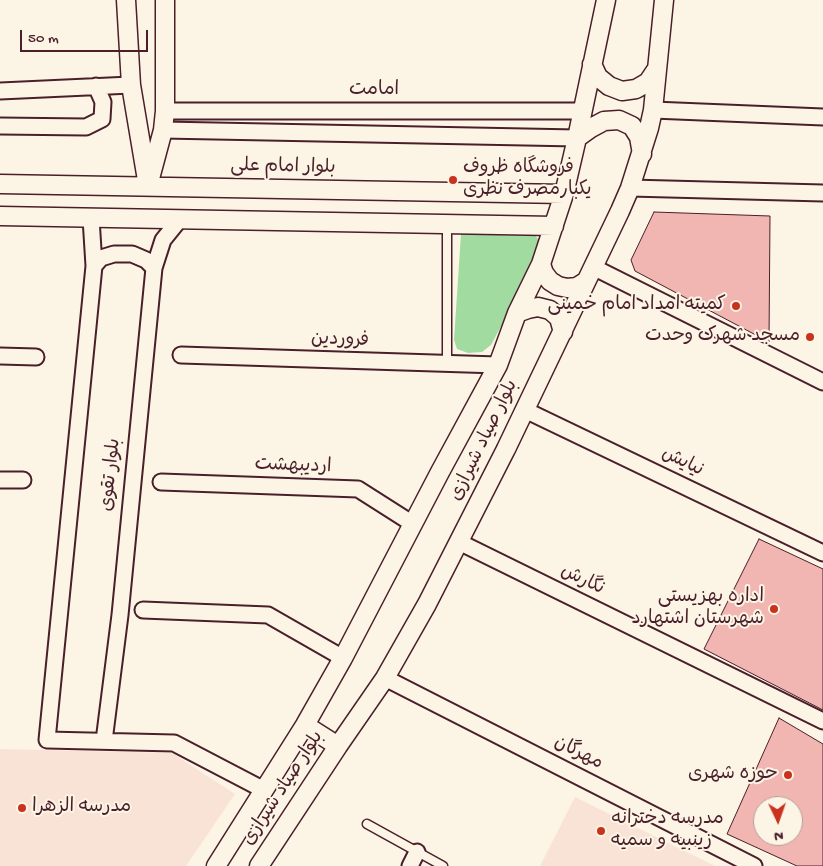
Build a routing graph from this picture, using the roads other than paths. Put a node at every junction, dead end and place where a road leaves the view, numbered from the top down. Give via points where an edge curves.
1 (126, 0) edge
2 (165, 0) edge
3 (606, 0) edge
4 (664, 0) edge
5 (592, 64) junction
6 (656, 70) junction
7 (131, 85) junction
8 (96, 86) junction
9 (0, 91) edge
10 (653, 110) junction
11 (165, 111) junction
12 (582, 111) junction
13 (823, 116) edge
14 (0, 126) edge
15 (163, 130) junction
16 (577, 138) junction
17 (642, 154) junction
18 (0, 184) edge
19 (148, 186) junction
20 (630, 188) junction
21 (823, 193) edge
22 (564, 194) junction
23 (0, 216) edge
24 (91, 218) junction
25 (180, 219) junction
26 (447, 224) junction
27 (554, 226) junction
28 (541, 264) junction
29 (94, 266) junction
30 (154, 268) junction
31 (589, 275) junction
32 (517, 314) junction
33 (563, 332) junction
34 (181, 355) dead end
35 (0, 356) edge
36 (36, 357) dead end
37 (447, 364) junction
38 (498, 365) junction
39 (823, 382) edge
40 (525, 410) junction
41 (0, 480) edge
42 (23, 480) dead end
43 (161, 482) dead end
44 (413, 524) junction
45 (458, 542) junction
46 (823, 552) edge
47 (143, 610) dead end
48 (343, 658) junction
49 (385, 678) junction
50 (823, 721) edge
51 (305, 724) junction
52 (104, 741) junction
53 (338, 746) junction
54 (264, 790) junction
55 (367, 824) dead end
56 (417, 852) junction
57 (216, 866) edge
58 (259, 866) edge
59 (410, 866) edge
60 (443, 866) edge
61 (754, 866) edge

1 - 7 street
2 - 11 street
3 - 5 street, بلوار صیاد شیرازی
4 - 6 street, بلوار صیاد شیرازی
5 - 6 street via 598,77 622,91 636,89 648,82
5 - 12 street, بلوار صیاد شیرازی
6 - 10 street, بلوار صیاد شیرازی
7 - 8 street
7 - 19 street
8 - 9 street
8 - 14 street via 103,102 102,119 86,127
10 - 13 street
10 - 17 street, بلوار صیاد شیرازی
11 - 12 street, امامت
11 - 15 street
12 - 16 street, بلوار صیاد شیرازی
15 - 16 street
15 - 19 street
16 - 17 street via 604,121 619,120 632,126 639,137
16 - 22 street, بلوار صیاد شیرازی
17 - 20 street, بلوار صیاد شیرازی
18 - 19 street, بلوار امام علی
19 - 22 street, بلوار امام علی
20 - 21 street
20 - 31 street, بلوار صیاد شیرازی
22 - 27 street, بلوار صیاد شیرازی
23 - 24 street
24 - 25 street
24 - 29 street, بلوار تقوی
25 - 26 street
25 - 30 street, بلوار تقوی via 163,240
26 - 27 street
26 - 37 lane
27 - 28 street, بلوار صیاد شیرازی
28 - 31 street via 550,281 558,286 576,287
28 - 32 street, بلوار صیاد شیرازی
29 - 30 street via 102,258 114,254 132,254
29 - 52 street, بلوار تقوی via 47,740
30 - 52 street, بلوار تقوی via 120,615
31 - 33 street, بلوار صیاد شیرازی
31 - 39 street
32 - 33 street via 538,307 550,310 559,318
32 - 38 street, بلوار صیاد شیرازی
33 - 40 street, بلوار صیاد شیرازی
34 - 37 street, فروردین
35 - 36 street
37 - 38 street, فروردین
38 - 44 street, بلوار صیاد شیرازی
40 - 45 street, بلوار صیاد شیرازی
40 - 46 street, نیایش
41 - 42 street
43 - 44 street, اردیبهشت via 358,489
44 - 48 street, بلوار صیاد شیرازی
45 - 49 street, بلوار صیاد شیرازی
45 - 50 street, نگارش
47 - 48 street via 268,615
48 - 51 street, بلوار صیاد شیرازی
49 - 53 street, بلوار صیاد شیرازی
49 - 61 street, مهرگان
51 - 53 street
51 - 54 street, بلوار صیاد شیرازی
52 - 54 street via 174,742
53 - 58 street, بلوار صیاد شیرازی
54 - 57 street, بلوار صیاد شیرازی
55 - 56 lane
56 - 59 street
56 - 60 lane

